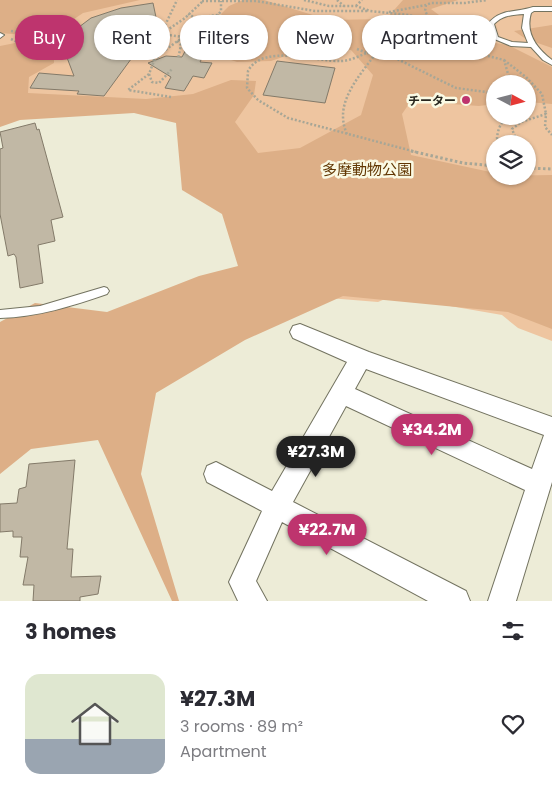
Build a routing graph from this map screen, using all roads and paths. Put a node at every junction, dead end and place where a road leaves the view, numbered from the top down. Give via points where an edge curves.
1 (177, 0) edge
2 (304, 0) edge
3 (337, 0) edge
4 (362, 0) edge
5 (487, 0) edge
6 (203, 1) edge
7 (221, 1) edge
8 (426, 5) junction
9 (344, 6) junction
10 (356, 6) junction
11 (552, 9) edge
12 (370, 11) junction
13 (384, 12) junction
14 (528, 12) junction
15 (188, 14) joint
16 (170, 15) edge
17 (218, 15) edge
18 (402, 15) edge
19 (428, 15) edge
20 (170, 27) edge
21 (1, 36) edge
22 (180, 39) edge
23 (177, 41) junction
24 (15, 42) edge
25 (531, 45) junction
26 (357, 50) dead end
27 (362, 51) edge
28 (362, 55) edge
29 (496, 58) edge
30 (178, 59) dead end
31 (372, 60) edge
32 (400, 60) edge
33 (504, 60) junction
34 (154, 61) joint
35 (552, 63) edge
36 (172, 69) dead end
37 (149, 74) junction
38 (508, 75) edge
39 (486, 91) edge
40 (171, 98) dead end
41 (546, 114) junction
42 (347, 134) junction
43 (514, 135) edge
44 (552, 135) edge
45 (486, 165) edge
46 (536, 168) edge
47 (552, 169) edge
48 (104, 291) dead end
49 (0, 314) edge
50 (300, 332) dead end
51 (361, 358) junction
52 (341, 393) junction
53 (552, 428) edge
54 (552, 443) edge
55 (216, 474) dead end
56 (538, 484) junction
57 (277, 506) junction
58 (254, 601) edge
59 (456, 601) edge
60 (502, 601) edge

1 - 16 path
2 - 9 path
3 - 9 path
4 - 10 path
5 - 8 path
6 - 7 path
6 - 15 path
7 - 12 path via 256,2 315,11
7 - 17 path
8 - 13 path
8 - 19 path
9 - 10 path
10 - 12 path
11 - 14 lane
12 - 13 path
13 - 18 path
14 - 25 lane via 524,26
14 - 25 lane via 501,14 491,24 495,38 501,42
15 - 20 path
21 - 24 path
22 - 23 path
23 - 30 path via 181,45
23 - 34 path
25 - 35 lane
26 - 27 path
28 - 42 path via 344,61 275,57 261,60 251,66 248,73 247,88 258,100 288,118
29 - 33 path
31 - 42 path via 345,99 342,118
32 - 39 path via 456,88
33 - 38 path
33 - 41 path via 542,94
34 - 37 path
36 - 37 path via 159,83 152,82
37 - 40 path via 128,90
41 - 43 path via 521,122 512,129
41 - 44 path via 545,127
42 - 45 path via 438,158
46 - 47 path
48 - 49 lane via 60,306 20,314
50 - 51 street
51 - 52 street
51 - 53 street
52 - 56 street
52 - 57 street
54 - 56 street
55 - 57 street
56 - 60 street
57 - 58 street via 242,582
57 - 59 street

